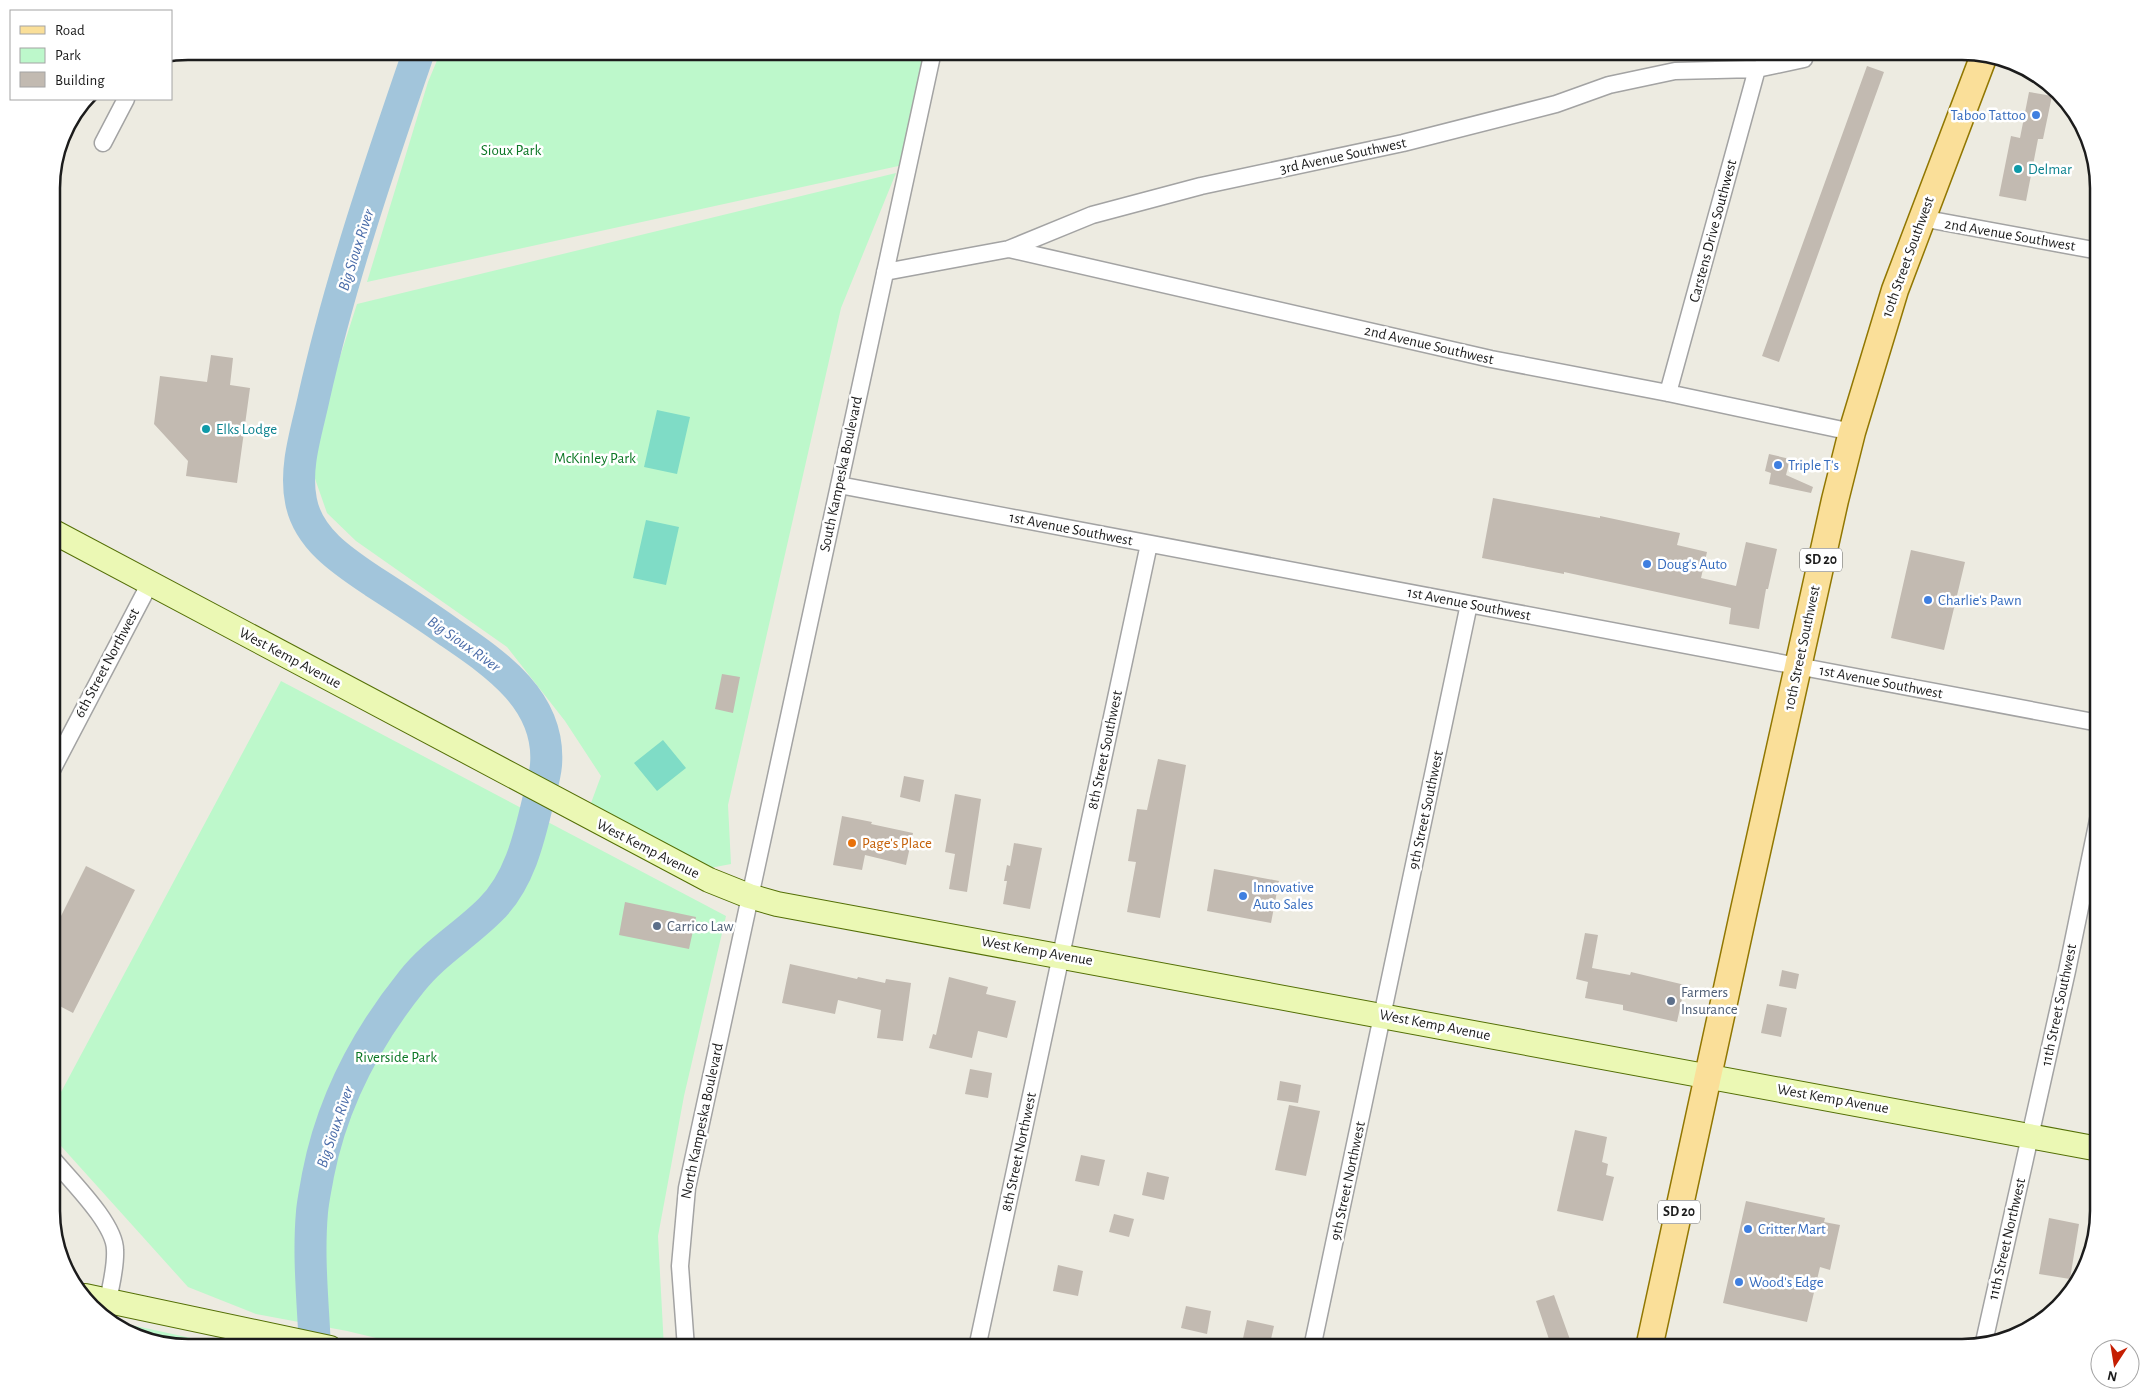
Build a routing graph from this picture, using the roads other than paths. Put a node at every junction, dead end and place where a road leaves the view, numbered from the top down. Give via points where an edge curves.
1 (931, 60) edge
2 (1799, 60) edge
3 (1982, 61) edge
4 (1757, 68) junction
5 (125, 100) edge
6 (103, 143) dead end
7 (1921, 218) junction
8 (1009, 249) junction
9 (2090, 249) edge
10 (885, 272) junction
11 (1668, 393) junction
12 (1852, 432) junction
13 (839, 485) junction
14 (60, 535) edge
15 (1149, 544) junction
16 (150, 583) junction
17 (1469, 604) junction
18 (1798, 666) junction
19 (2090, 721) edge
20 (60, 755) edge
21 (2090, 858) edge
22 (749, 896) junction
23 (1061, 956) junction
24 (1384, 1015) junction
25 (1709, 1076) junction
26 (2031, 1136) junction
27 (2090, 1147) edge
28 (60, 1168) edge
29 (93, 1298) edge
30 (108, 1301) junction
31 (1985, 1337) edge
32 (288, 1339) edge
33 (685, 1339) edge
34 (978, 1339) edge
35 (1314, 1339) edge
36 (1651, 1339) edge

1 - 10 street, South Kampeska Boulevard
2 - 4 street, 3rd Avenue Southwest
3 - 7 main road, 10th Street Southwest / SD 20
4 - 8 street, 3rd Avenue Southwest via 1675,71 1609,85 1556,104 1403,143 1201,186 1092,215
4 - 11 street, Carstens Drive Southwest
5 - 6 street
7 - 9 street, 2nd Avenue Southwest
7 - 12 main road, 10th Street Southwest / SD 20 via 1895,290
8 - 10 street, 3rd Avenue Southwest
8 - 11 street, 2nd Avenue Southwest via 1491,359
10 - 13 street, South Kampeska Boulevard
11 - 12 street, 2nd Avenue Southwest
12 - 18 main road, 10th Street Southwest / SD 20
13 - 15 street, 1st Avenue Southwest
13 - 22 street, South Kampeska Boulevard
14 - 16 main road, West Kemp Avenue
15 - 17 street, 1st Avenue Southwest
15 - 23 street, 8th Street Southwest
16 - 20 street, 6th Street Northwest
16 - 22 main road, West Kemp Avenue via 594,821 709,880
17 - 18 street, 1st Avenue Southwest
17 - 24 street, 9th Street Southwest
18 - 19 street, 1st Avenue Southwest
18 - 25 main road, 10th Street Southwest / SD 20
21 - 26 street, 11th Street Southwest
22 - 23 main road, West Kemp Avenue via 777,904
22 - 33 street, North Kampeska Boulevard via 685,1204 680,1266
23 - 24 main road, West Kemp Avenue
23 - 34 street, 8th Street Northwest
24 - 25 main road, West Kemp Avenue
24 - 35 street, 9th Street Northwest
25 - 26 main road, West Kemp Avenue
25 - 36 main road, SD 20
26 - 27 main road, West Kemp Avenue
26 - 31 street, 11th Street Northwest
28 - 30 street via 112,1233 115,1249
29 - 30 main road
30 - 32 main road

